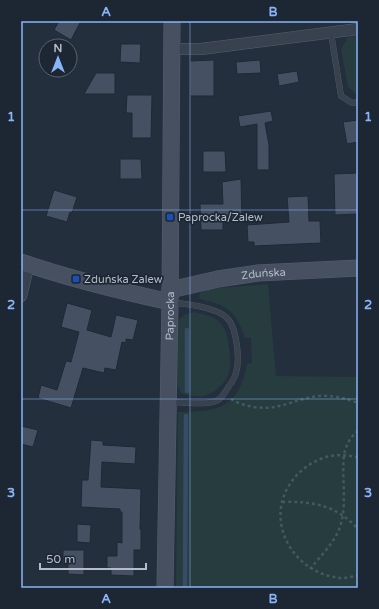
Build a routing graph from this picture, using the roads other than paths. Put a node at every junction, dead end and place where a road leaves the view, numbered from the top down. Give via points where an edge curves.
1 (172, 21) edge
2 (358, 29) edge
3 (331, 33) junction
4 (172, 49) junction
5 (358, 102) edge
6 (25, 263) edge
7 (358, 268) edge
8 (21, 296) edge
9 (170, 296) junction
10 (168, 402) junction
11 (165, 588) edge

1 - 4 street, Paprocka
2 - 3 street
3 - 4 street via 201,49
3 - 5 lane via 341,96 352,103
4 - 9 street, Paprocka
6 - 8 street
6 - 9 street, Zduńska via 108,288
7 - 9 street, Zduńska via 258,273 218,279
9 - 10 street, Paprocka
9 - 10 lane via 215,310 228,319 234,333 238,362 236,373 219,400 209,403
10 - 11 street, Paprocka

